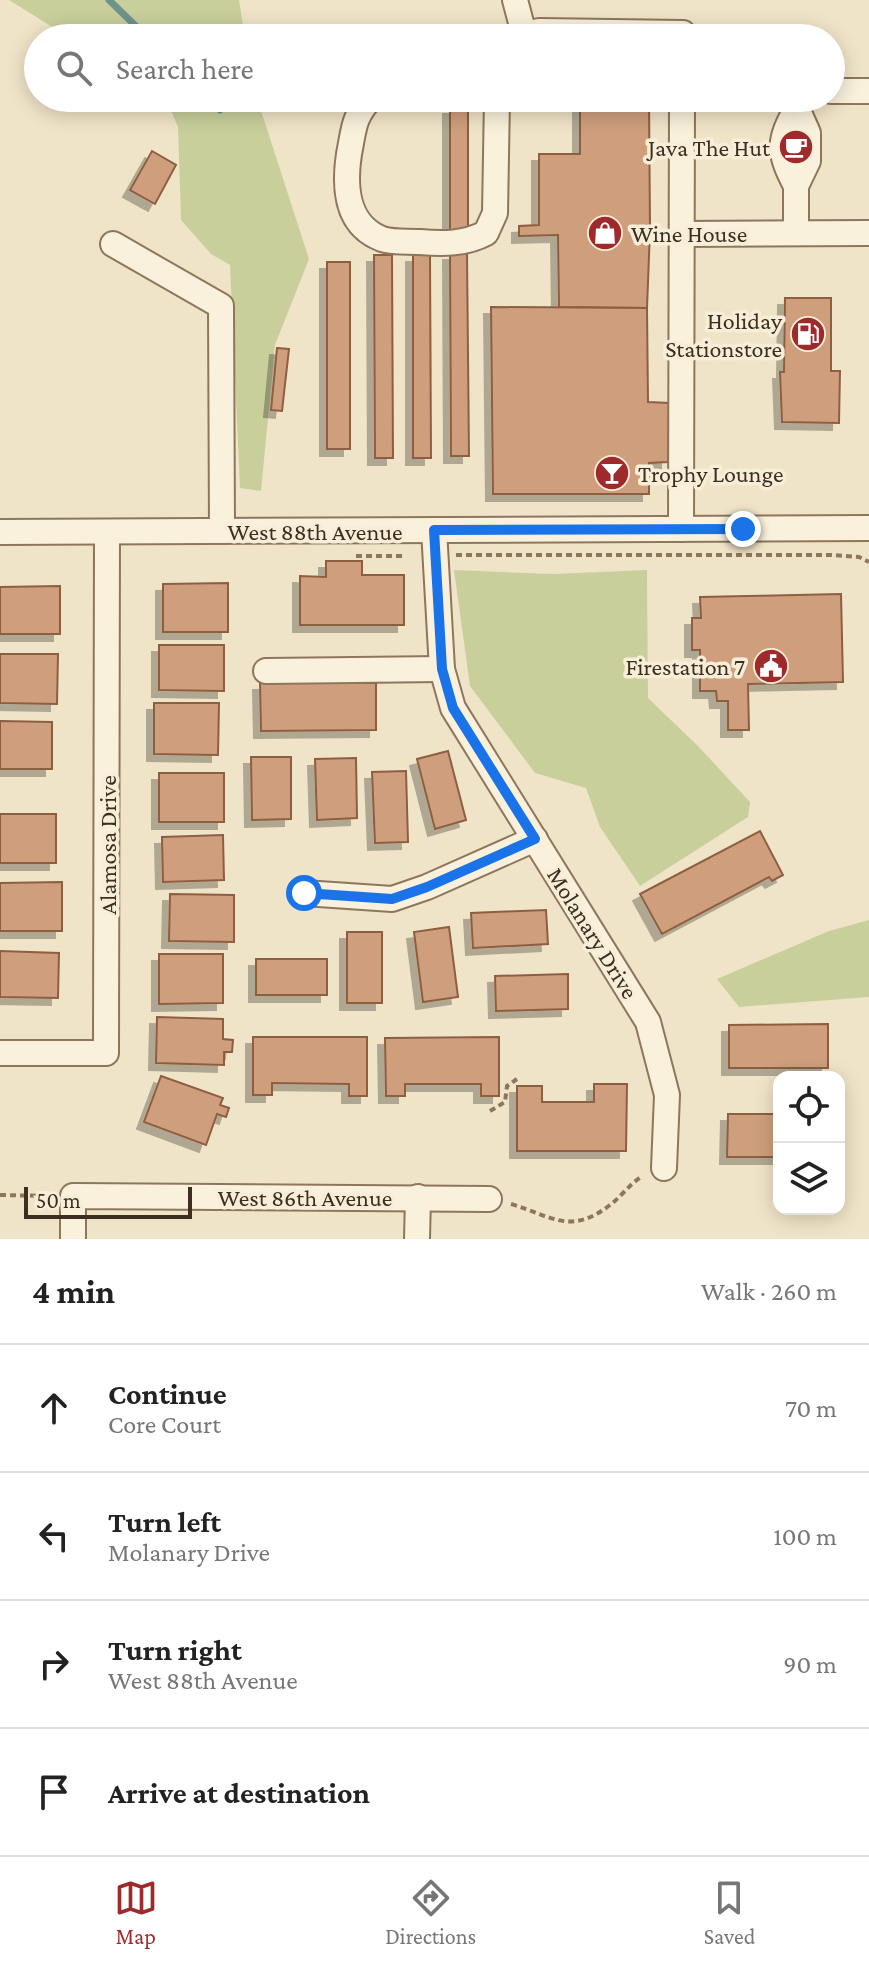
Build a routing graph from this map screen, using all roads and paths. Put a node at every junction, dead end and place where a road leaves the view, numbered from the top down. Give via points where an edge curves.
1 (515, 0) edge
2 (517, 24) edge
3 (845, 91) edge
4 (869, 91) edge
5 (358, 112) edge
6 (497, 112) edge
7 (682, 112) edge
8 (801, 112) edge
9 (796, 233) junction
10 (869, 233) edge
11 (682, 234) junction
12 (113, 244) dead end
13 (869, 528) edge
14 (681, 529) junction
15 (434, 530) junction
16 (222, 531) junction
17 (0, 532) edge
18 (107, 532) junction
19 (442, 669) junction
20 (266, 671) dead end
21 (535, 839) junction
22 (304, 893) dead end
23 (0, 1053) edge
24 (517, 1079) dead end
25 (490, 1111) dead end
26 (664, 1168) joint
27 (0, 1195) edge
28 (73, 1196) junction
29 (418, 1197) junction
30 (489, 1199) joint
31 (73, 1239) edge
32 (417, 1239) edge

1 - 2 street
3 - 4 street
5 - 6 street via 346,197 360,223 383,239 469,242 486,233 495,213
7 - 11 street
8 - 9 street via 808,161 796,186
9 - 10 street
9 - 11 street
11 - 14 street
12 - 16 street via 221,306
13 - 14 street, West 88th Avenue
14 - 15 street, West 88th Avenue
15 - 16 street, West 88th Avenue
15 - 19 street, Molanary Drive
16 - 18 street, West 88th Avenue
17 - 18 street, West 88th Avenue
18 - 23 street, Alamosa Drive via 106,1053
19 - 20 street
19 - 21 street, Molanary Drive via 453,708
21 - 22 street via 392,899
21 - 26 street, Molanary Drive via 648,1022 667,1095
24 - 25 path via 507,1086 505,1102
26 - 30 path via 638,1178 610,1205 569,1223
27 - 28 path
28 - 29 street, West 86th Avenue
28 - 31 street
29 - 30 street, West 86th Avenue
29 - 32 street

